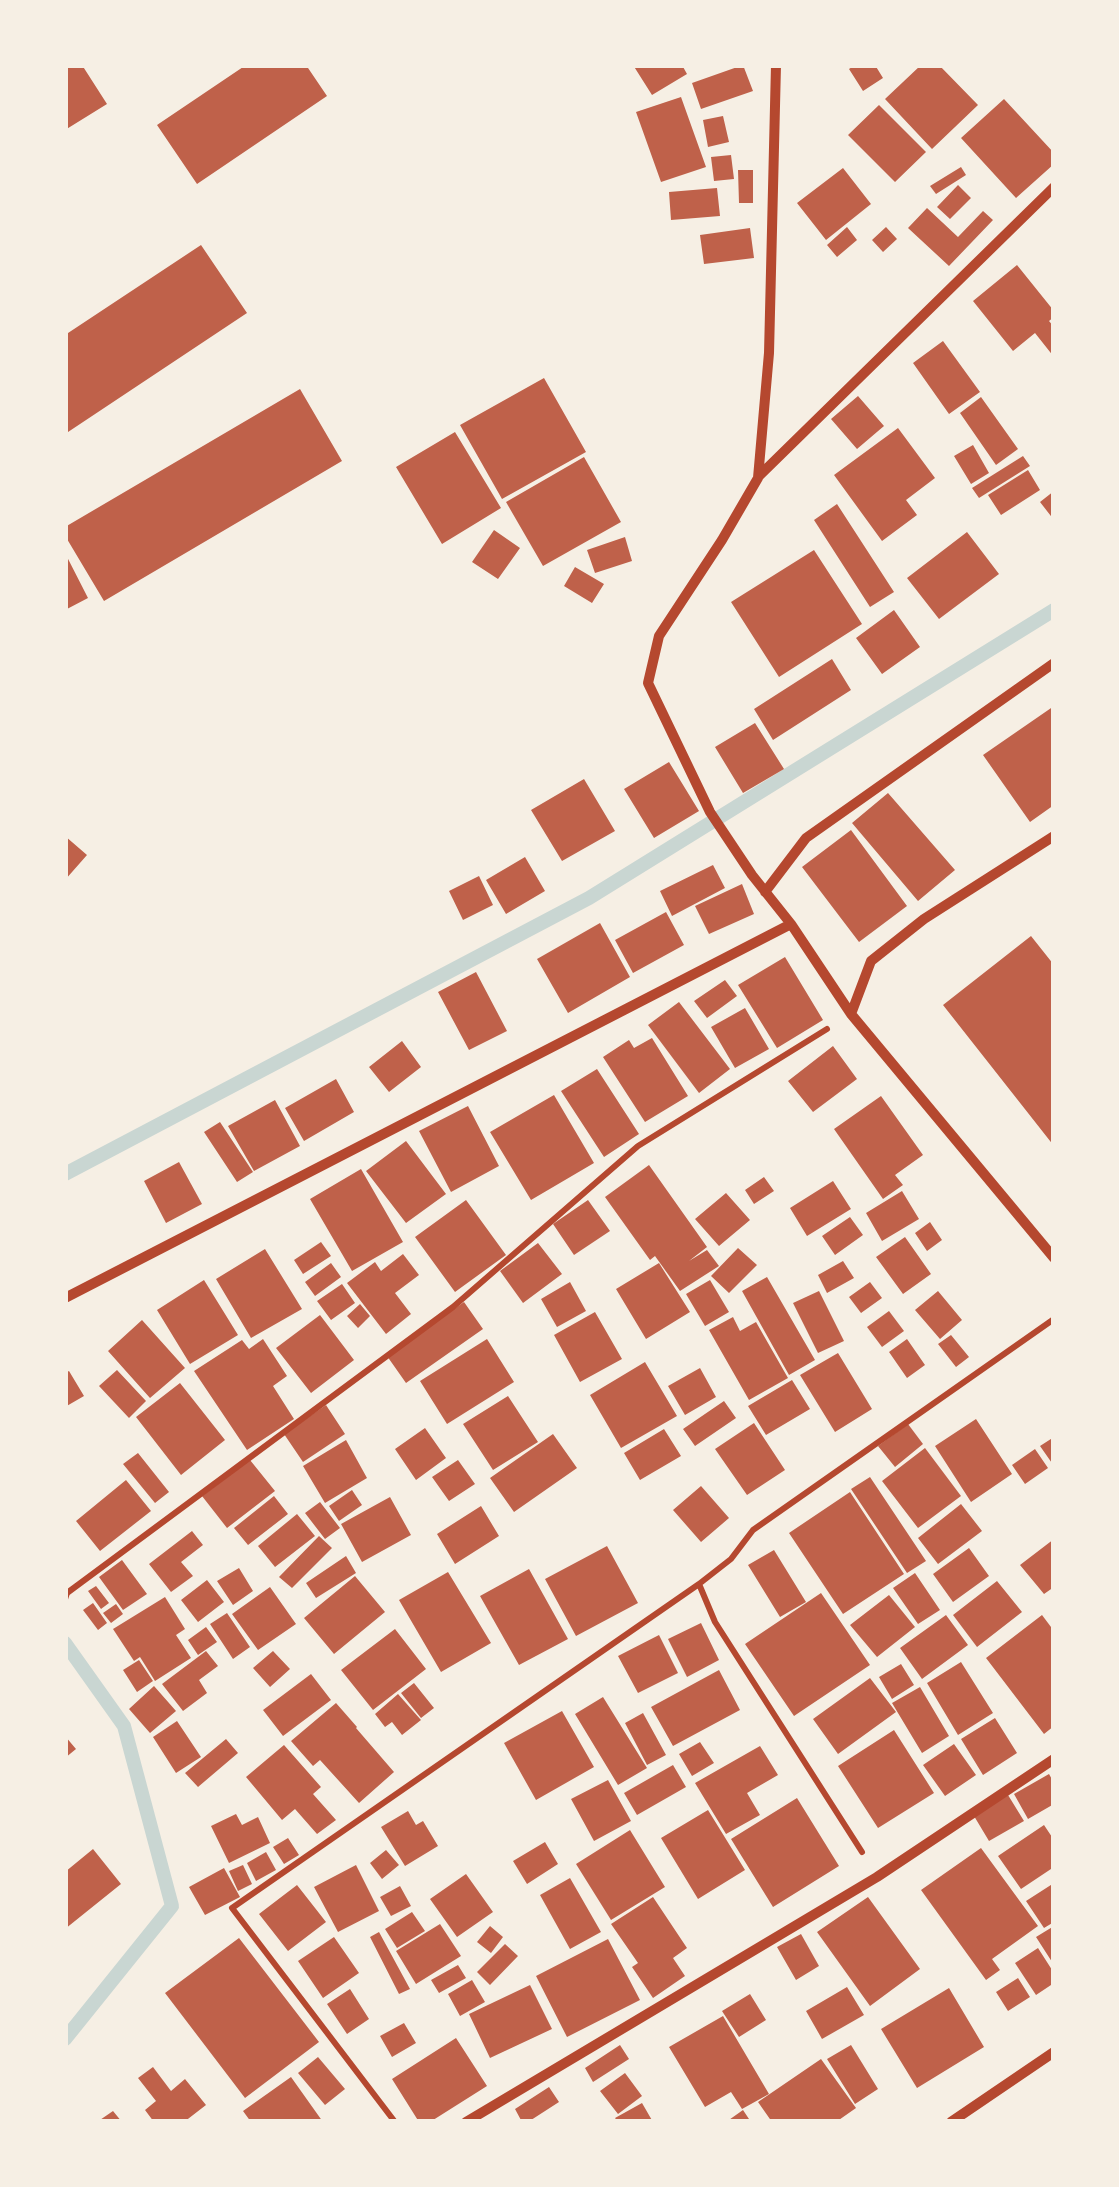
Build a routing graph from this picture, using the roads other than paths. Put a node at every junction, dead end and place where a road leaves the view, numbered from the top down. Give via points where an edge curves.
1 (776, 65) edge
2 (1054, 188) edge
3 (758, 478) junction
4 (1054, 663) edge
5 (1054, 836) edge
6 (765, 892) junction
7 (791, 924) junction
8 (851, 1014) junction
9 (1054, 1258) edge
10 (65, 1298) edge
11 (1054, 1759) edge
12 (1054, 2052) edge
13 (466, 2122) edge
14 (951, 2122) edge

1 - 3 street via 769,354
2 - 3 street
3 - 6 street via 659,636 648,683 710,812
4 - 6 street via 806,838
5 - 8 street via 924,918 871,961
6 - 7 street
7 - 8 street
7 - 10 street
8 - 9 street
11 - 13 street via 877,1876
12 - 14 street

